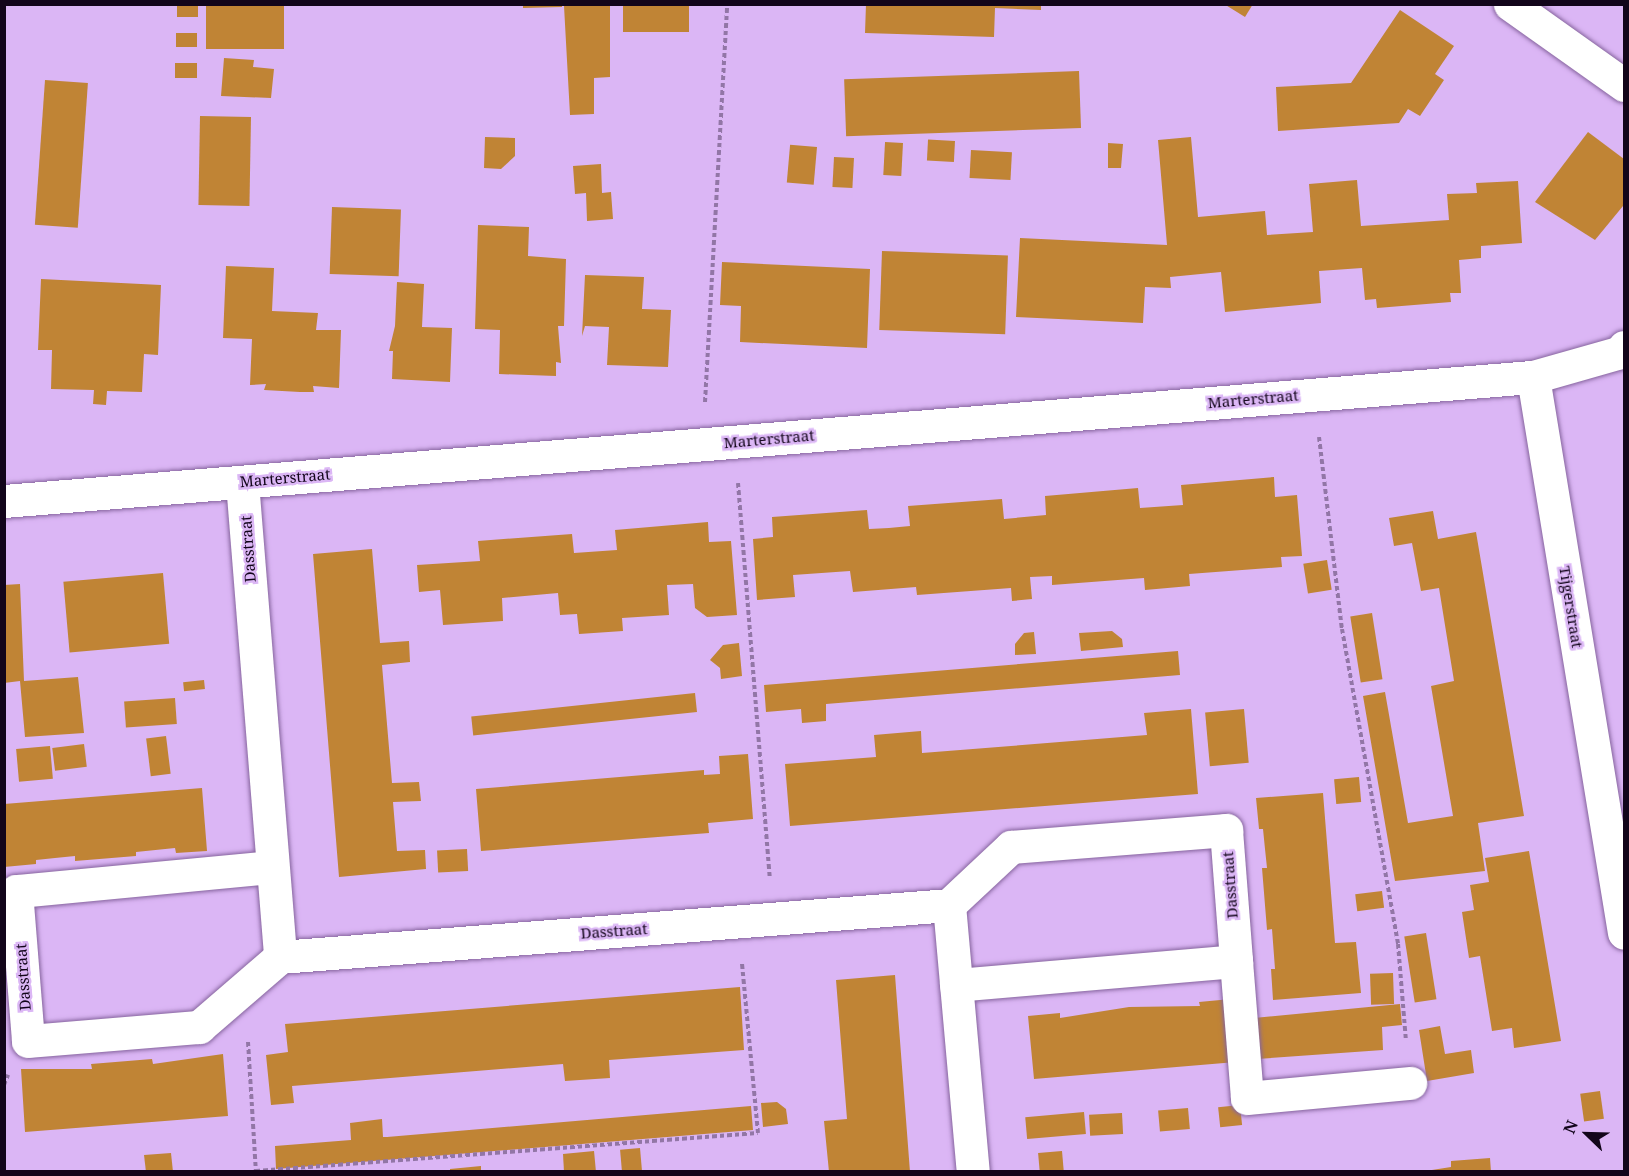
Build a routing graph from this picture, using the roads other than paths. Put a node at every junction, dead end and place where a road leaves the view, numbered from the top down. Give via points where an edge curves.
1 (1510, 4) edge
2 (1624, 85) edge
3 (1624, 347) edge
4 (1533, 377) junction
5 (242, 482) junction
6 (4, 501) edge
7 (273, 867) junction
8 (949, 905) junction
9 (1624, 933) edge
10 (280, 957) junction
11 (1236, 961) junction
12 (956, 985) junction
13 (1410, 1083) road end
14 (973, 1172) edge

1 - 2 street
3 - 4 street via 1621,352
4 - 5 street, Marterstraat
4 - 9 street, Tijgerstraat
5 - 6 street, Marterstraat
5 - 7 street, Dasstraat
7 - 10 street, Dasstraat
7 - 10 street, Dasstraat via 16,891 28,1041 199,1027
8 - 10 street, Dasstraat
8 - 11 street, Dasstraat via 1011,847 1226,830
8 - 12 street
11 - 12 street
11 - 13 street via 1247,1098
12 - 14 street

